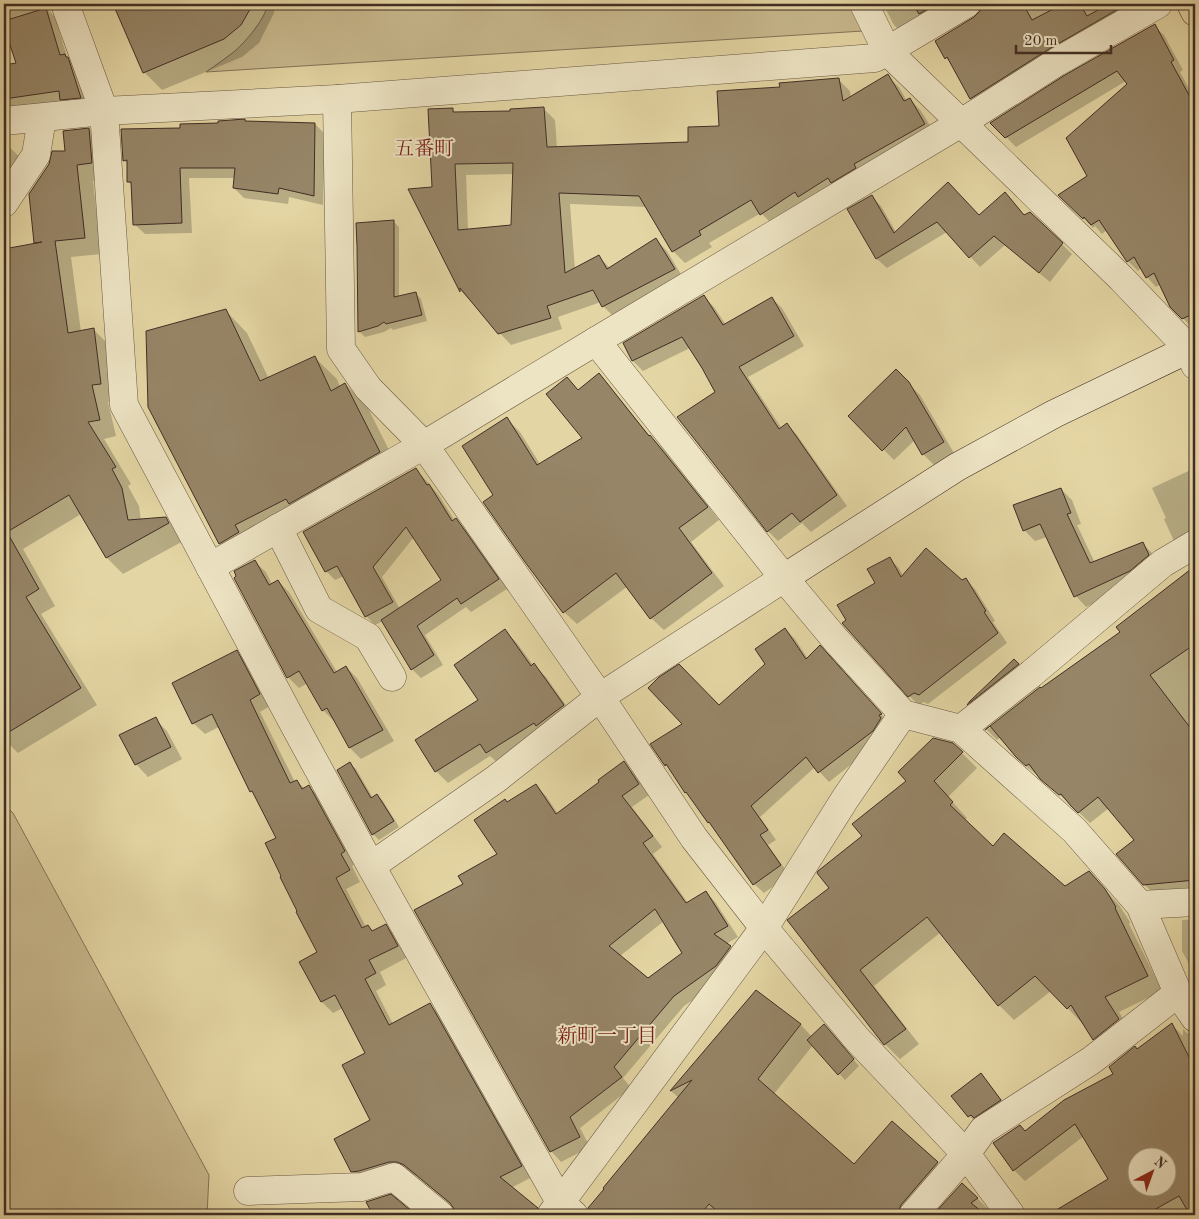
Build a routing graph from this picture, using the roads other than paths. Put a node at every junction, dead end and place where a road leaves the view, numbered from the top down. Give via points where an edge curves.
1 (65, 4) edge
2 (864, 4) edge
3 (966, 4) edge
4 (1158, 4) edge
5 (1191, 4) edge
6 (1195, 12) edge
7 (887, 51) junction
8 (337, 99) junction
9 (104, 111) junction
10 (42, 118) junction
11 (4, 121) edge
12 (962, 123) junction
13 (4, 203) edge
14 (596, 341) junction
15 (1193, 353) edge
16 (424, 445) junction
17 (278, 528) junction
18 (1195, 544) edge
19 (210, 567) junction
20 (784, 578) junction
21 (392, 677) dead end
22 (600, 697) junction
23 (904, 714) junction
24 (961, 729) junction
25 (371, 866) junction
26 (1195, 902) edge
27 (1140, 906) junction
28 (764, 928) junction
29 (1178, 993) junction
30 (1195, 1018) edge
31 (966, 1154) junction
32 (248, 1191) dead end
33 (562, 1211) edge
34 (440, 1215) edge
35 (913, 1215) edge
36 (1011, 1215) edge

1 - 9 street
2 - 7 street
3 - 7 street
4 - 12 street via 1057,62
5 - 6 main road
7 - 8 street via 875,58
7 - 12 street
8 - 9 street
8 - 16 street via 341,348 368,388
9 - 10 street
9 - 19 street via 124,405
10 - 11 street
10 - 13 street via 36,155
12 - 14 street
12 - 15 street
14 - 16 street
14 - 20 street
15 - 20 street via 1054,414 957,467
16 - 17 street
16 - 22 street
17 - 19 street
17 - 21 street via 319,609 368,637
18 - 24 street via 1163,563
19 - 25 street
20 - 22 street
20 - 23 street
22 - 25 street via 496,779
22 - 28 street via 694,838
23 - 24 street
23 - 28 street via 844,799
24 - 27 street via 1074,830
25 - 33 street
26 - 27 street
27 - 29 street
28 - 31 street via 858,1039
28 - 33 street
29 - 30 street
29 - 31 street via 1092,1060 983,1130
31 - 35 street
31 - 36 street
32 - 34 street via 362,1187 394,1176

